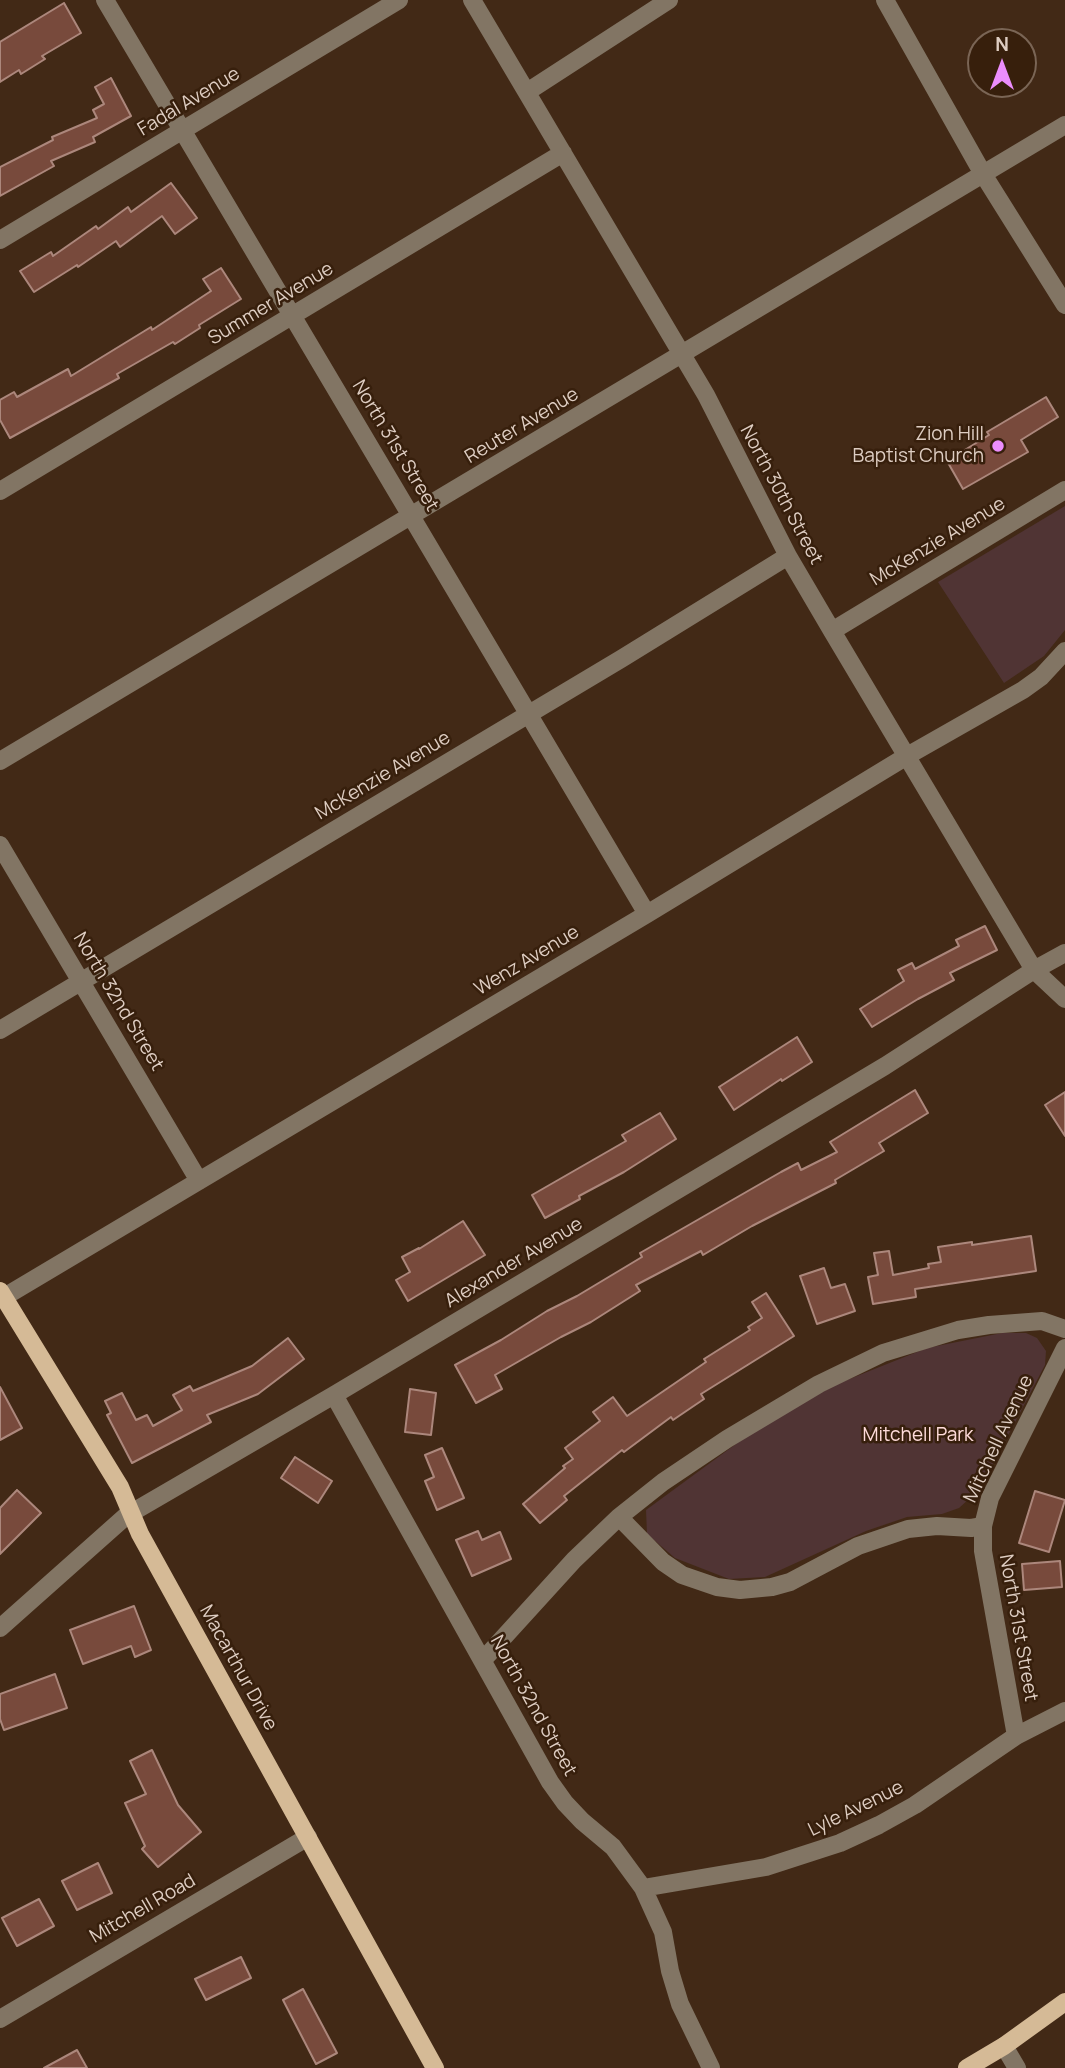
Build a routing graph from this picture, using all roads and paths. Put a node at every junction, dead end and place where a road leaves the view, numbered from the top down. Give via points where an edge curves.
1 (105, 0) edge
2 (399, 0) edge
3 (472, 0) edge
4 (669, 0) edge
5 (885, 0) edge
6 (527, 92) junction
7 (1065, 125) edge
8 (182, 130) junction
9 (563, 153) junction
10 (983, 174) junction
11 (0, 240) edge
12 (1065, 304) edge
13 (292, 316) junction
14 (682, 355) junction
15 (1065, 490) edge
16 (0, 491) edge
17 (412, 516) junction
18 (788, 556) junction
19 (832, 631) junction
20 (1065, 652) edge
21 (529, 713) junction
22 (907, 756) junction
23 (0, 761) edge
24 (0, 845) edge
25 (647, 914) junction
26 (1065, 953) edge
27 (1034, 970) junction
28 (81, 982) junction
29 (1065, 999) edge
30 (0, 1030) edge
31 (199, 1181) junction
32 (2, 1294) edge
33 (1065, 1329) edge
34 (1065, 1348) edge
35 (334, 1395) junction
36 (131, 1513) junction
37 (620, 1517) junction
38 (983, 1526) junction
39 (0, 1628) edge
40 (483, 1660) junction
41 (1065, 1711) edge
42 (1016, 1736) junction
43 (307, 1837) junction
44 (643, 1888) junction
45 (1065, 2002) edge
46 (0, 2019) edge
47 (1004, 2046) junction
48 (435, 2068) edge
49 (710, 2068) edge
50 (967, 2068) edge
51 (1017, 2068) edge

1 - 8 street, North 31st Street
2 - 8 street, Fadal Avenue
3 - 6 street, North 30th Street
4 - 6 street
5 - 10 street
6 - 9 street, North 30th Street
7 - 10 street, Reuter Avenue
8 - 11 street, Fadal Avenue
8 - 13 street, North 31st Street
9 - 13 street, Summer Avenue
9 - 14 street, North 30th Street
10 - 12 street
10 - 14 street, Reuter Avenue
13 - 16 street, Summer Avenue
13 - 17 street, North 31st Street
14 - 17 street, Reuter Avenue
14 - 18 street, North 30th Street
15 - 19 street, McKenzie Avenue
17 - 21 street, North 31st Street
17 - 23 street, Reuter Avenue
18 - 19 street, North 30th Street
18 - 21 street, McKenzie Avenue
19 - 22 street, North 30th Street
20 - 22 street, Wenz Avenue via 1023,690
21 - 25 street, North 31st Street
21 - 28 street, McKenzie Avenue
22 - 25 street, Wenz Avenue
22 - 27 street, North 30th Street
24 - 28 street, North 32nd Street
25 - 31 street, Wenz Avenue
26 - 27 street, Alexander Avenue
27 - 29 street, North 30th Street
27 - 35 street, Alexander Avenue via 885,1066
28 - 30 street, McKenzie Avenue
28 - 31 street, North 32nd Street
31 - 32 street, Wenz Avenue
32 - 36 main road, Macarthur Drive via 120,1487
33 - 37 street via 1042,1321 989,1325 883,1353 819,1384 727,1439
34 - 38 street, Mitchell Avenue via 990,1498
35 - 36 street, Alexander Avenue
35 - 40 street, North 32nd Street
36 - 39 street, Alexander Avenue
36 - 43 main road, Macarthur Drive
37 - 38 street, Mitchell Avenue via 663,1562 682,1574 740,1590 790,1582 858,1546 908,1529
37 - 40 street
38 - 42 street, North 31st Street via 983,1551
40 - 44 street, North 32nd Street via 557,1793 613,1847
41 - 42 street, Lyle Avenue
42 - 44 street, Lyle Avenue via 915,1805 840,1843 766,1867
43 - 46 street, Mitchell Road
43 - 48 main road, Macarthur Drive
44 - 49 street, North 32nd Street via 663,1932 680,2004
45 - 47 main road
47 - 50 main road
47 - 51 street

